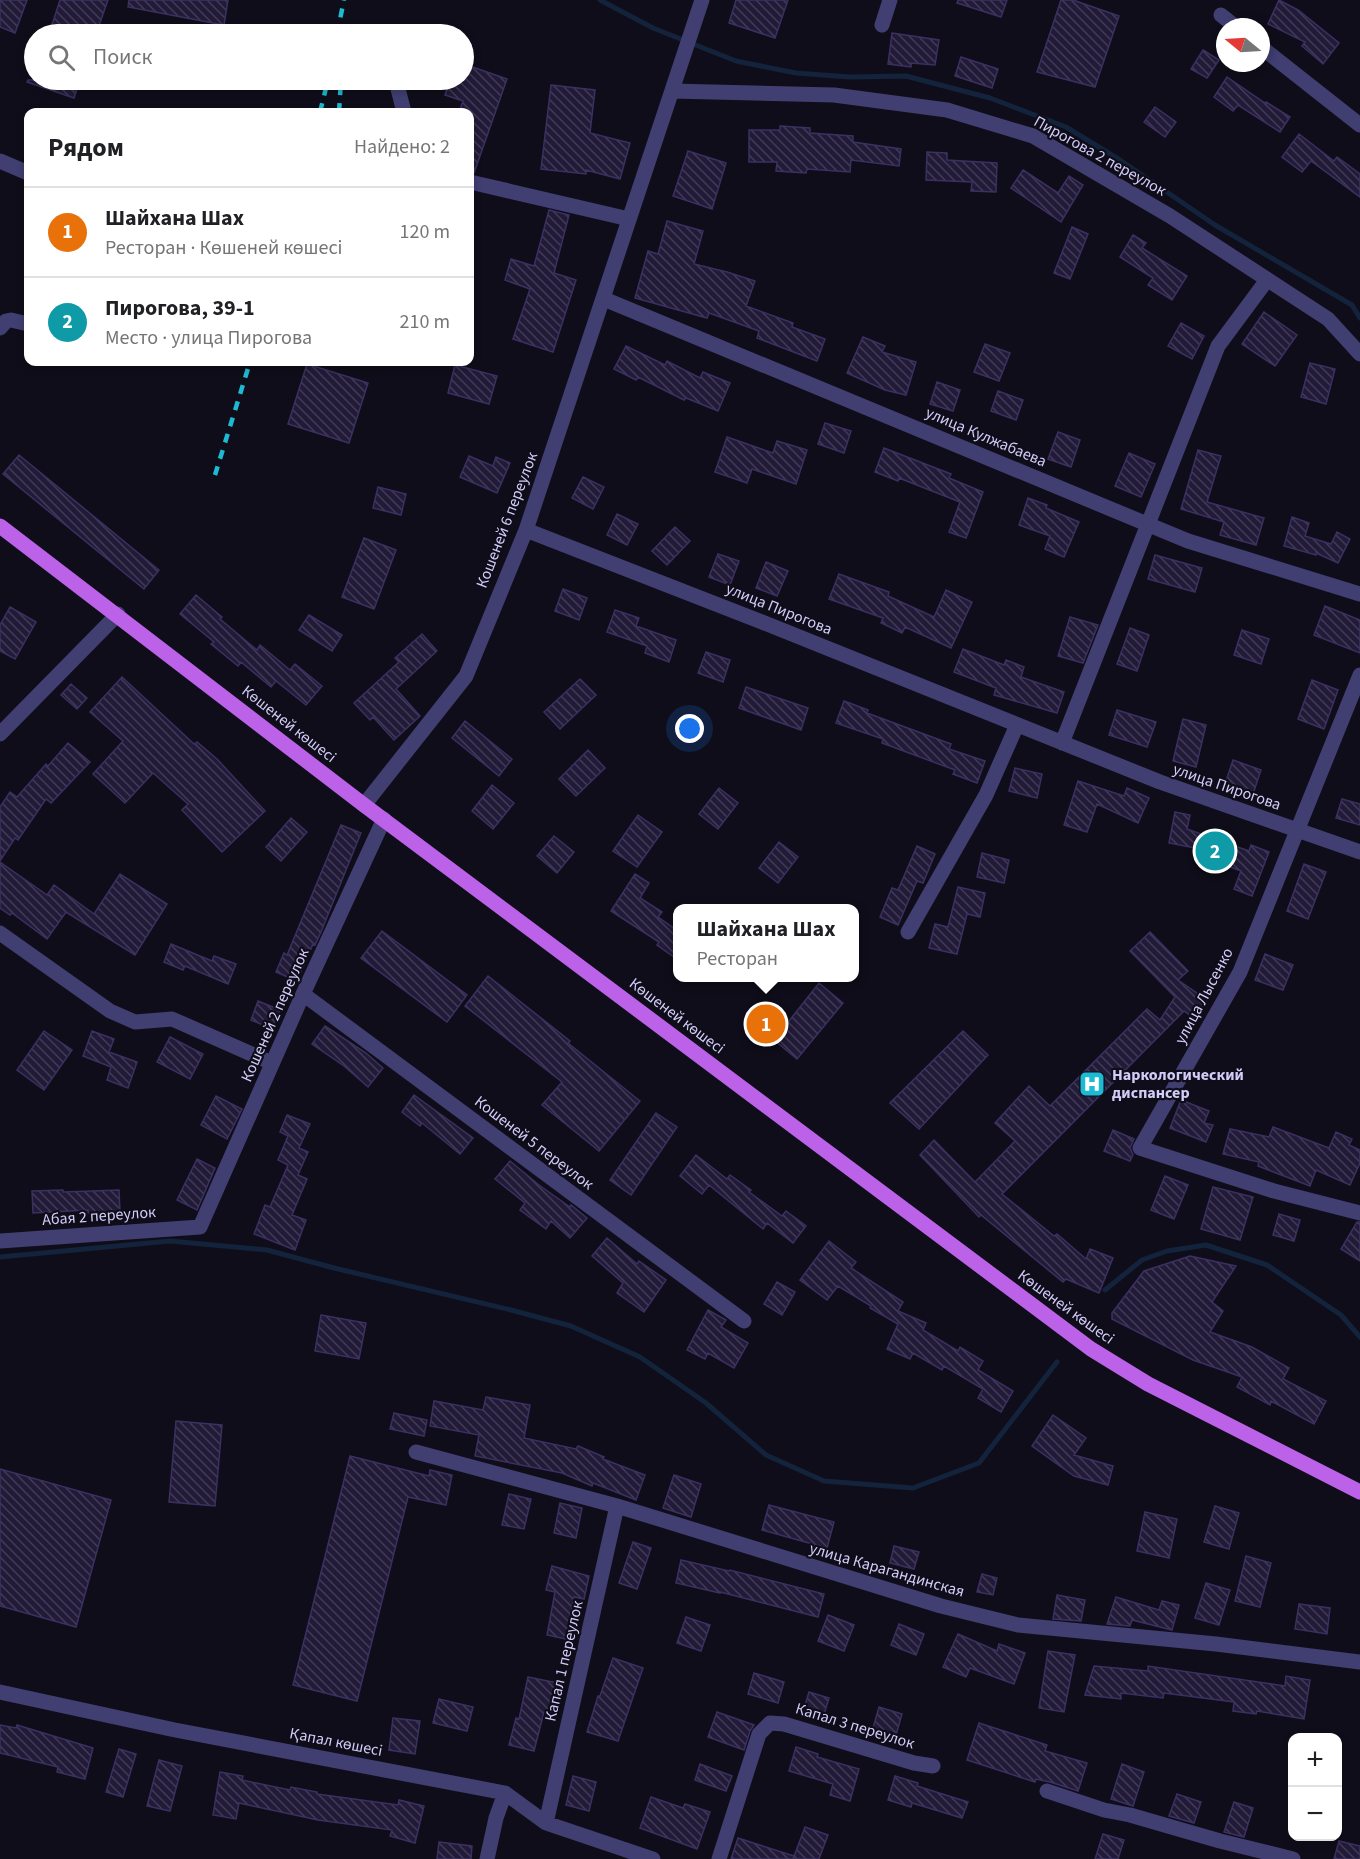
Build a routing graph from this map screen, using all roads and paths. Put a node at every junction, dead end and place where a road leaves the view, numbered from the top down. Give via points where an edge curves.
1 (702, 0) edge
2 (890, 0) edge
3 (1221, 15) dead end
4 (1225, 18) edge
5 (882, 25) dead end
6 (1270, 54) edge
7 (398, 90) edge
8 (672, 91) junction
9 (403, 108) edge
10 (1360, 125) edge
11 (0, 160) edge
12 (24, 170) edge
13 (474, 183) edge
14 (629, 219) junction
15 (1267, 280) junction
16 (604, 299) junction
17 (24, 323) edge
18 (0, 328) edge
19 (1360, 354) edge
20 (1148, 525) junction
21 (0, 526) edge
22 (526, 530) junction
23 (1360, 594) edge
24 (118, 614) junction
25 (1360, 675) edge
26 (1017, 725) junction
27 (0, 734) edge
28 (1062, 743) junction
29 (364, 805) junction
30 (384, 819) junction
31 (1299, 831) junction
32 (1360, 852) edge
33 (908, 932) dead end
34 (0, 933) edge
35 (303, 994) junction
36 (272, 1064) junction
37 (1360, 1213) edge
38 (200, 1227) joint
39 (0, 1241) edge
40 (744, 1321) dead end
41 (416, 1452) dead end
42 (1360, 1492) edge
43 (617, 1506) junction
44 (1360, 1662) edge
45 (0, 1692) edge
46 (933, 1766) dead end
47 (1047, 1791) dead end
48 (505, 1793) junction
49 (546, 1823) junction
50 (487, 1859) edge
51 (653, 1859) edge
52 (719, 1859) edge
53 (1293, 1859) edge

1 - 8 street, Кошеней 6 переулок
2 - 5 street
3 - 4 street
6 - 10 street
7 - 9 street
8 - 14 street, Кошеней 6 переулок
8 - 15 street, Пирогова 2 переулок via 834,95 947,110 1033,136 1170,216
11 - 12 street
13 - 14 street
14 - 16 street, Кошеней 6 переулок
15 - 19 street, Пирогова 2 переулок via 1328,319
15 - 20 street via 1218,346
16 - 20 street, улица Кулжабаева
16 - 22 street, Кошеней 6 переулок
17 - 18 street via 6,321
20 - 23 street, улица Кулжабаева
20 - 28 street
21 - 24 main road, Көшеней көшесі
22 - 26 street, улица Пирогова
22 - 29 street, Кошеней 6 переулок via 465,676
24 - 27 street
24 - 29 main road, Көшеней көшесі
25 - 31 street, улица Лысенко
26 - 28 street, улица Пирогова
26 - 33 street via 986,795
28 - 31 street, улица Пирогова
29 - 30 main road, Көшеней көшесі
30 - 35 street, Кошеней 2 переулок
30 - 42 main road, Көшеней көшесі via 1091,1349 1148,1384
31 - 32 street, улица Пирогова
31 - 37 street, улица Лысенко via 1240,972 1140,1148 1274,1191
34 - 36 street via 110,1011 135,1022 172,1019
35 - 36 street, Кошеней 2 переулок
35 - 40 street, Кошеней 5 переулок
36 - 38 street, Кошеней 2 переулок
38 - 39 street, Абая 2 переулок
41 - 43 street, улица Карагандинская
43 - 44 street, улица Карагандинская via 941,1606 1018,1625
43 - 49 street, Капал 1 переулок
45 - 48 street, Қапал көшесі
46 - 52 street, Капал 3 переулок via 770,1723 759,1734
47 - 53 street via 1104,1810
48 - 49 street, Қапал көшесі
48 - 50 street
49 - 51 street, Қапал көшесі

